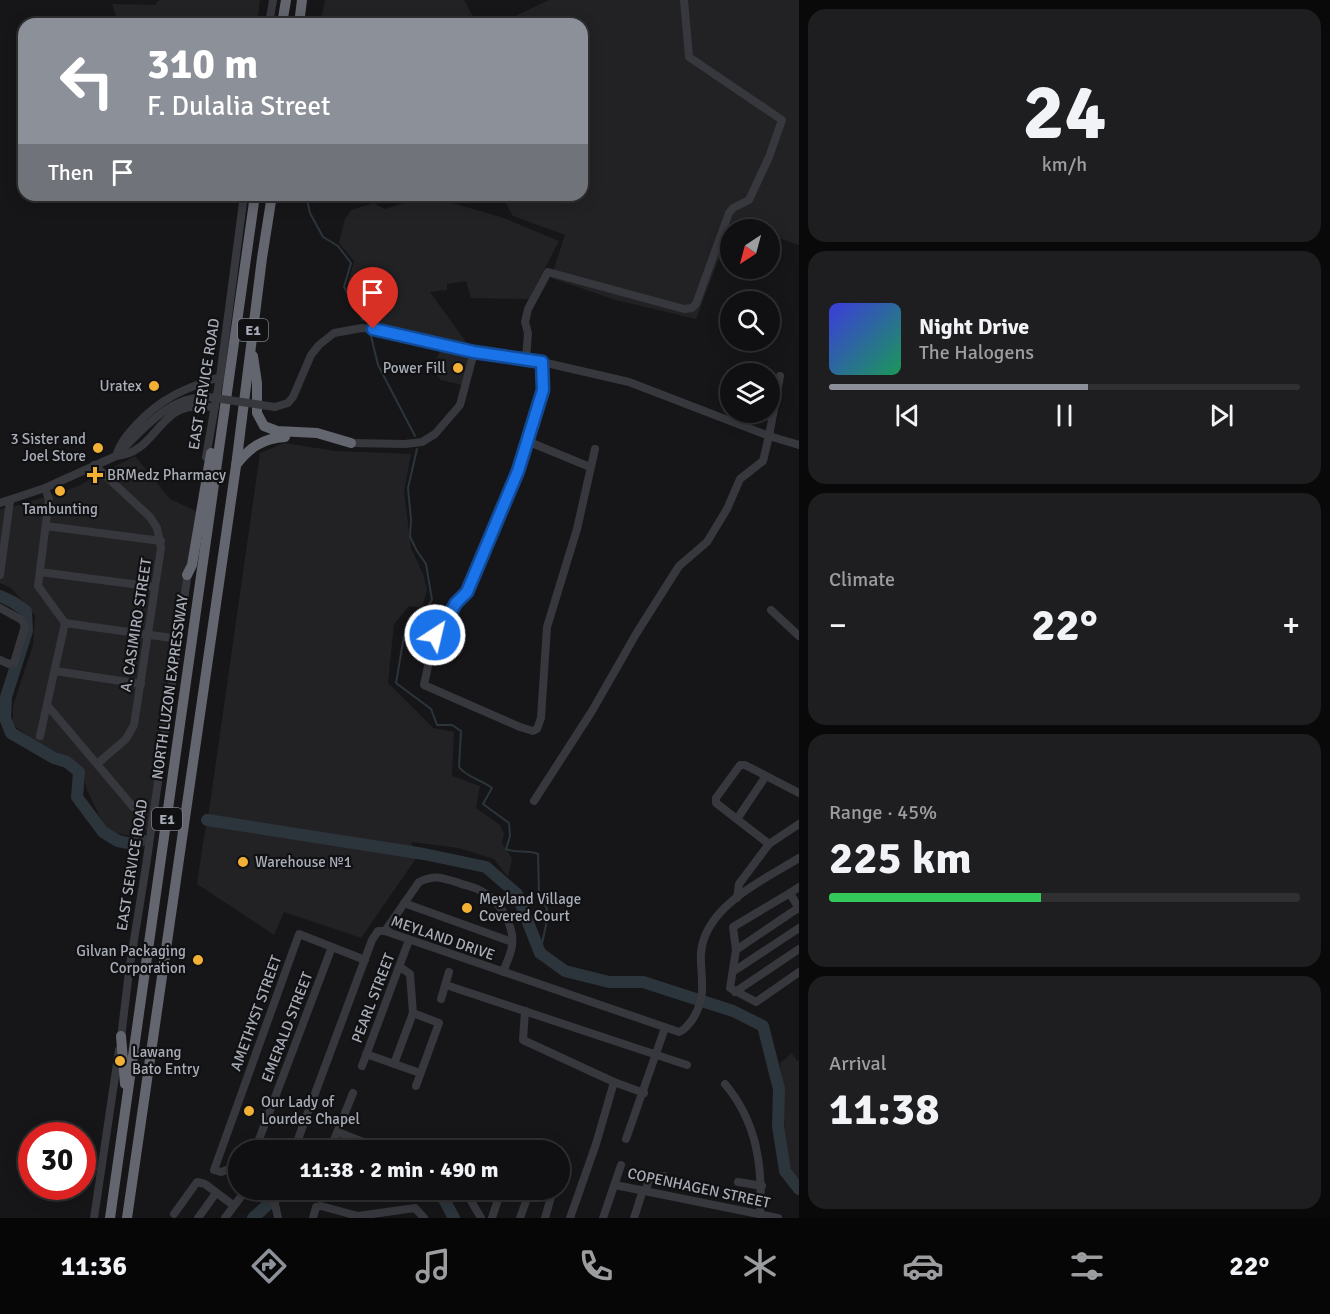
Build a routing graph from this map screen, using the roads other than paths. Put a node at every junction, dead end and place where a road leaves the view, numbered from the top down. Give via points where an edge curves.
1 (273, 0) edge
2 (286, 0) edge
3 (302, 0) edge
4 (684, 0) edge
5 (270, 18) edge
6 (283, 18) edge
7 (300, 18) edge
8 (243, 201) edge
9 (254, 201) edge
10 (271, 201) edge
11 (251, 341) junction
12 (474, 352) junction
13 (526, 359) junction
14 (542, 362) junction
15 (220, 376) junction
16 (214, 407) junction
17 (222, 419) junction
18 (772, 423) edge
19 (770, 436) junction
20 (527, 441) junction
21 (351, 443) junction
22 (799, 445) edge
23 (595, 449) dead end
24 (116, 456) junction
25 (94, 465) junction
26 (236, 465) junction
27 (590, 467) junction
28 (45, 488) junction
29 (10, 501) junction
30 (0, 503) edge
31 (46, 526) junction
32 (160, 541) junction
33 (40, 572) junction
34 (0, 575) edge
35 (187, 575) junction
36 (154, 587) junction
37 (0, 608) edge
38 (771, 610) dead end
39 (66, 623) junction
40 (147, 634) junction
41 (799, 636) edge
42 (179, 639) junction
43 (0, 660) edge
44 (55, 671) junction
45 (141, 684) junction
46 (47, 705) junction
47 (40, 736) dead end
48 (97, 764) junction
49 (766, 776) junction
50 (799, 793) edge
51 (534, 801) dead end
52 (134, 808) dead end
53 (737, 819) junction
54 (799, 824) edge
55 (769, 844) junction
56 (799, 858) edge
57 (799, 887) edge
58 (789, 893) junction
59 (736, 898) junction
60 (404, 903) junction
61 (799, 908) edge
62 (799, 928) edge
63 (385, 931) junction
64 (409, 940) junction
65 (512, 942) junction
66 (332, 947) junction
67 (799, 949) edge
68 (736, 950) junction
69 (365, 960) junction
70 (400, 967) junction
71 (734, 971) junction
72 (449, 972) dead end
73 (503, 972) junction
74 (799, 972) edge
75 (446, 985) junction
76 (735, 992) junction
77 (441, 999) dead end
78 (525, 1011) junction
79 (413, 1013) junction
80 (665, 1028) junction
81 (121, 1036) junction
82 (366, 1053) junction
83 (655, 1056) junction
84 (394, 1064) junction
85 (687, 1065) dead end
86 (362, 1066) dead end
87 (420, 1073) junction
88 (614, 1082) junction
89 (725, 1084) dead end
90 (416, 1086) dead end
91 (353, 1093) dead end
92 (644, 1093) junction
93 (127, 1104) junction
94 (338, 1132) junction
95 (626, 1139) dead end
96 (259, 1140) edge
97 (300, 1140) edge
98 (334, 1140) edge
99 (358, 1140) edge
100 (621, 1165) dead end
101 (228, 1170) edge
102 (664, 1176) dead end
103 (738, 1182) dead end
104 (615, 1185) junction
105 (762, 1186) junction
106 (645, 1190) junction
107 (216, 1193) junction
108 (237, 1200) edge
109 (273, 1200) edge
110 (471, 1200) edge
111 (498, 1200) edge
112 (526, 1200) edge
113 (550, 1200) edge
114 (233, 1205) junction
115 (174, 1214) dead end
116 (760, 1214) junction
117 (637, 1217) edge
118 (94, 1218) edge
119 (110, 1218) edge
120 (127, 1218) edge
121 (198, 1218) edge
122 (225, 1218) edge
123 (278, 1218) edge
124 (313, 1218) edge
125 (424, 1218) edge
126 (481, 1218) edge
127 (492, 1218) edge
128 (520, 1218) edge
129 (545, 1218) edge
130 (570, 1218) edge
131 (603, 1218) edge
132 (778, 1218) edge

1 - 5 street
2 - 6 highway
3 - 7 highway
4 - 13 street via 689,57 782,120 769,157 749,200 729,213 692,308 548,272 528,309
8 - 15 street, EAST SERVICE ROAD
9 - 17 highway, NORTH LUZON EXPRESSWAY / E1
10 - 11 highway, E1
11 - 21 highway via 257,413 264,426 277,431 317,432
11 - 26 highway, E1
12 - 13 street
12 - 21 street via 460,405 435,434 422,442 405,444
12 - 24 street, bridge via 373,329 334,333 311,355 288,403 275,407 194,396 164,410
13 - 14 street
14 - 19 street via 642,386
14 - 20 street via 543,390
15 - 16 street, EAST SERVICE ROAD
15 - 24 street via 174,394 151,409 120,444
16 - 24 street via 193,406 173,414 139,449
16 - 35 street, EAST SERVICE ROAD
17 - 35 highway via 213,440 192,565
17 - 93 highway, NORTH LUZON EXPRESSWAY / E1
18 - 19 street
19 - 22 street
19 - 51 street via 763,460 740,480 728,509 707,542 679,566
20 - 27 street
20 - 27 street via 467,592 435,635 424,686 533,731 541,718 548,627 577,529
21 - 26 highway via 300,436 273,438 255,445
23 - 27 street
24 - 25 street
25 - 28 street
25 - 32 street, A. CASIMIRO STREET via 150,517
26 - 120 highway, E1
28 - 29 street
28 - 31 street via 49,499
29 - 30 street
29 - 34 street
31 - 32 street
31 - 33 street
32 - 36 street, A. CASIMIRO STREET
33 - 36 street
33 - 39 street via 38,586
35 - 42 street, EAST SERVICE ROAD
36 - 40 street, A. CASIMIRO STREET
37 - 43 street via 26,626 14,663
38 - 41 street
39 - 40 street
39 - 44 street
40 - 42 street
40 - 45 street, A. CASIMIRO STREET
42 - 81 street, EAST SERVICE ROAD
44 - 45 street
44 - 46 street
45 - 48 street, A. CASIMIRO STREET via 135,724 126,739
46 - 47 street
46 - 48 street
48 - 52 street
49 - 50 street
49 - 53 street
49 - 53 street via 740,765 716,798 716,803
53 - 55 street
54 - 55 street
55 - 59 street via 739,884
56 - 59 street
57 - 58 street
58 - 61 street
58 - 68 street via 734,927
59 - 80 street via 726,905 705,934 703,996 698,1009 684,1031
60 - 63 street
60 - 65 street
60 - 65 street via 419,882 436,876 482,891 504,912
61 - 68 street
62 - 71 street
63 - 64 street, MEYLAND DRIVE
63 - 69 street, MEYLAND DRIVE via 374,935
64 - 70 street, PEARL STREET
64 - 73 street, MEYLAND DRIVE
65 - 73 street
66 - 69 street, AMETHYST STREET
66 - 96 street, EMERALD STREET
66 - 101 street, AMETHYST STREET via 299,934 214,1170
67 - 76 street
68 - 71 street
69 - 97 street, MEYLAND DRIVE
70 - 79 street via 410,974
70 - 82 street, PEARL STREET
71 - 76 street via 730,988
72 - 75 street
73 - 80 street, MEYLAND DRIVE
74 - 76 street via 756,1002
75 - 77 street
75 - 78 street
78 - 83 street
78 - 88 street via 523,1040
79 - 84 street
79 - 87 street via 439,1023
80 - 83 street
81 - 93 highway
81 - 118 street, EAST SERVICE ROAD
82 - 84 street
82 - 86 street, PEARL STREET
83 - 85 street
83 - 92 street
84 - 87 street
87 - 90 street
88 - 92 street
88 - 130 street
89 - 105 street via 739,1100 750,1125
91 - 94 street
92 - 95 street
93 - 119 highway, NORTH LUZON EXPRESSWAY / E1
94 - 98 street
94 - 99 street
100 - 104 street
102 - 106 street via 650,1176
103 - 105 street
104 - 106 street, COPENHAGEN STREET
104 - 131 street
105 - 116 street
106 - 116 street, COPENHAGEN STREET
106 - 117 street
107 - 114 street
107 - 115 street via 197,1182
107 - 121 street
108 - 114 street
109 - 123 street
110 - 126 street
111 - 127 street
112 - 128 street
113 - 129 street
114 - 122 street
116 - 132 street, COPENHAGEN STREET
124 - 125 street via 318,1206 358,1216 415,1208

